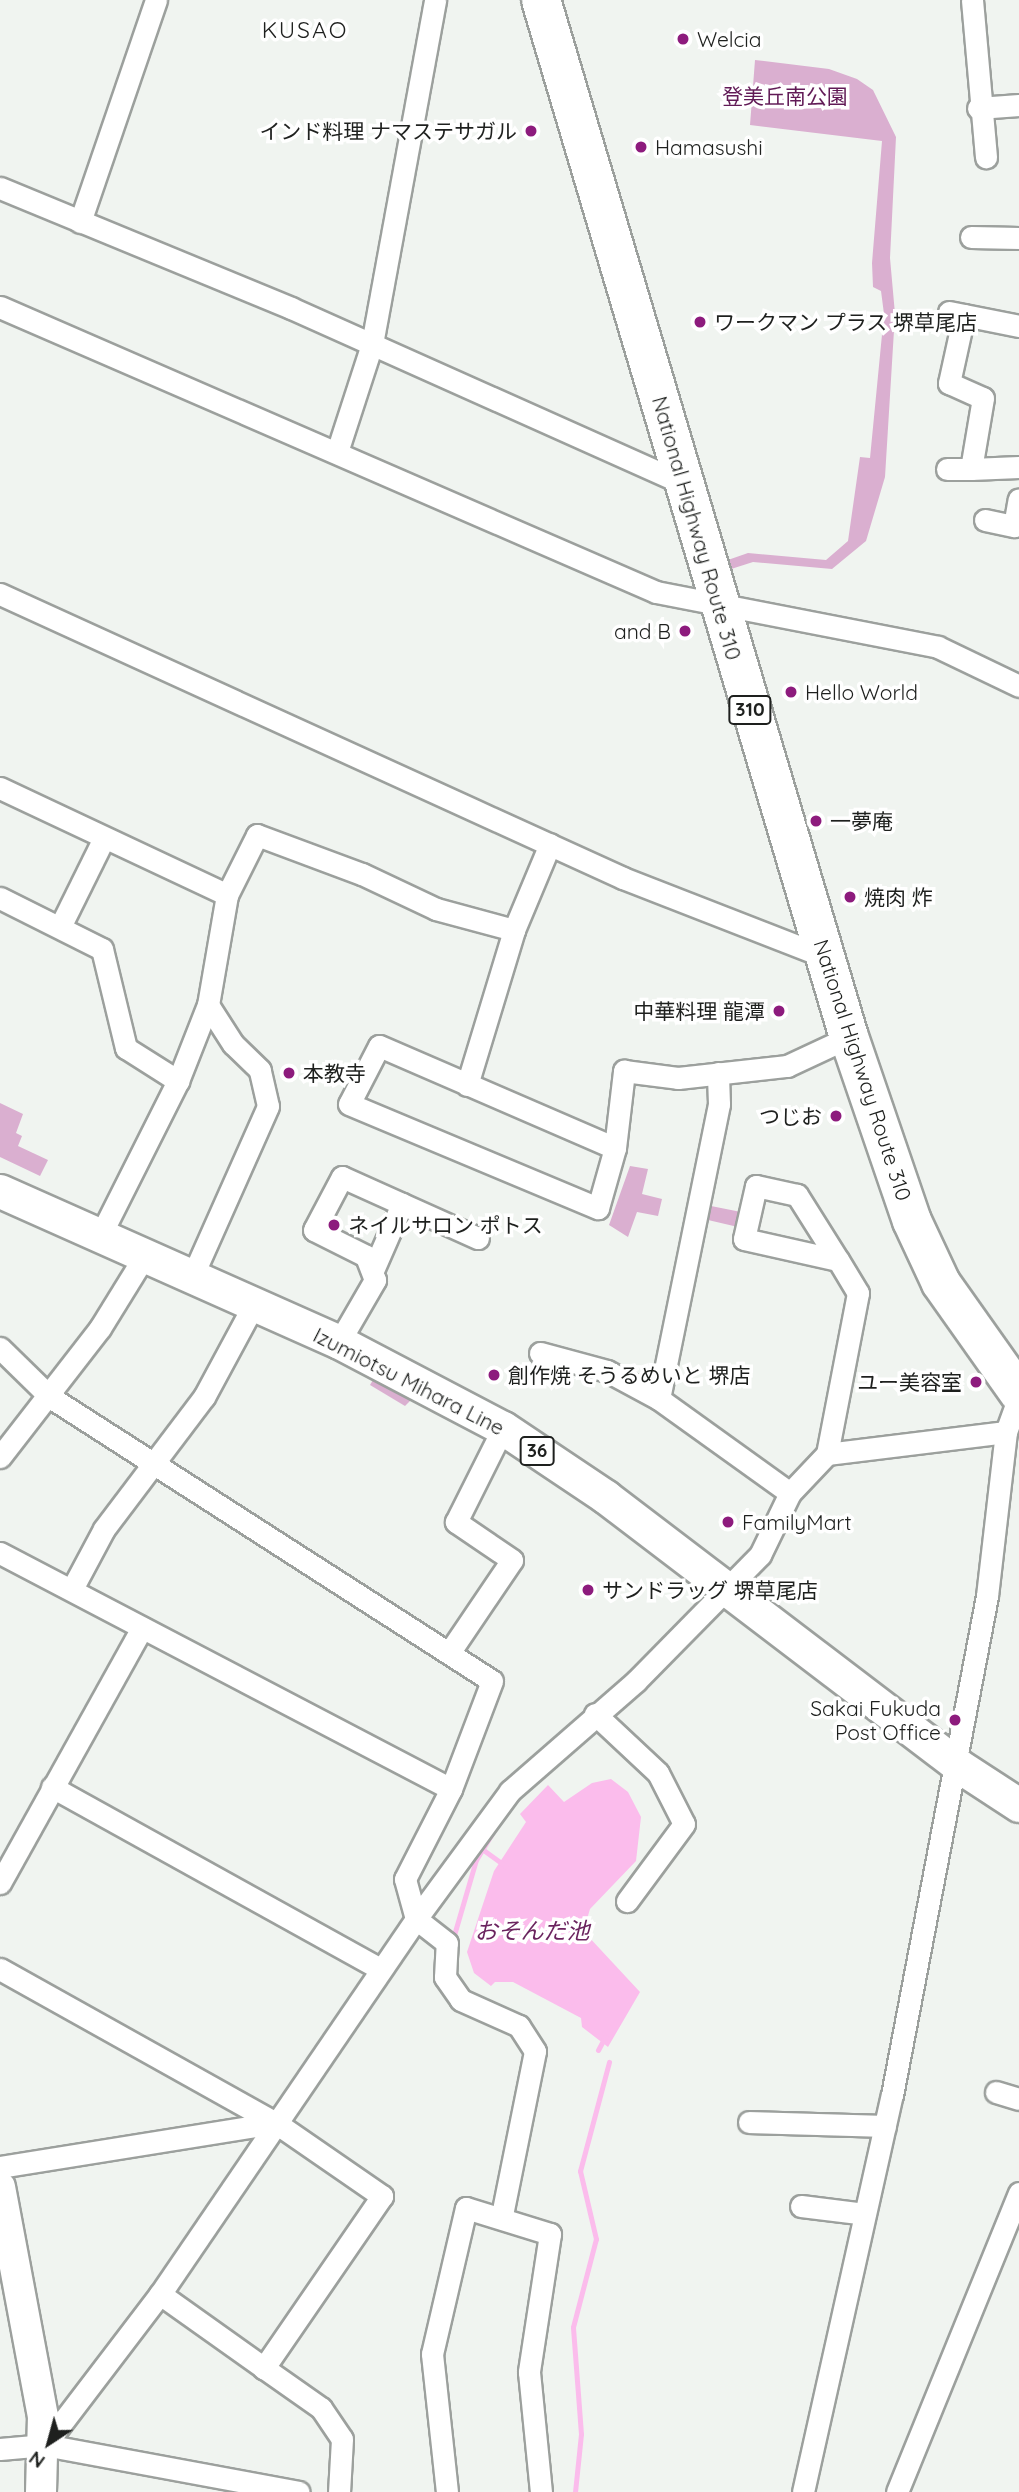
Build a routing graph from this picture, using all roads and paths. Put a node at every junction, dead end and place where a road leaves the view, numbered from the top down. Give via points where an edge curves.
1 (156, 0) edge
2 (435, 0) edge
3 (541, 0) edge
4 (972, 0) edge
5 (1019, 105) edge
6 (978, 108) junction
7 (986, 157) dead end
8 (0, 188) edge
9 (80, 222) junction
10 (971, 237) dead end
11 (1019, 238) edge
12 (0, 307) edge
13 (1019, 326) edge
14 (372, 344) junction
15 (337, 452) junction
16 (1019, 467) edge
17 (947, 469) dead end
18 (971, 470) junction
19 (683, 483) junction
20 (1019, 499) edge
21 (985, 520) dead end
22 (0, 594) edge
23 (719, 607) junction
24 (1019, 687) edge
25 (0, 788) edge
26 (104, 838) junction
27 (550, 844) junction
28 (227, 895) junction
29 (0, 898) edge
30 (61, 925) junction
31 (514, 930) junction
32 (826, 957) junction
33 (208, 1005) junction
34 (849, 1037) junction
35 (718, 1073) junction
36 (178, 1081) junction
37 (467, 1084) junction
38 (615, 1148) junction
39 (0, 1191) edge
40 (402, 1204) junction
41 (100, 1236) junction
42 (478, 1238) dead end
43 (145, 1255) junction
44 (838, 1260) junction
45 (374, 1268) junction
46 (192, 1277) junction
47 (254, 1304) junction
48 (339, 1342) junction
49 (0, 1348) edge
50 (540, 1353) dead end
51 (1019, 1394) edge
52 (50, 1396) junction
53 (659, 1399) junction
54 (503, 1428) junction
55 (1006, 1432) junction
56 (827, 1454) junction
57 (0, 1457) edge
58 (155, 1465) junction
59 (790, 1493) junction
60 (0, 1553) edge
61 (72, 1589) junction
62 (729, 1589) junction
63 (142, 1628) junction
64 (449, 1653) junction
65 (595, 1714) junction
66 (956, 1764) junction
67 (52, 1787) junction
68 (451, 1789) junction
69 (1019, 1805) edge
70 (0, 1883) edge
71 (627, 1901) dead end
72 (416, 1919) junction
73 (0, 1969) edge
74 (381, 1969) junction
75 (996, 2092) dead end
76 (1019, 2099) edge
77 (749, 2122) dead end
78 (276, 2123) junction
79 (885, 2126) junction
80 (0, 2167) edge
81 (0, 2187) edge
82 (1019, 2193) edge
83 (801, 2206) dead end
84 (865, 2214) junction
85 (502, 2215) junction
86 (160, 2294) junction
87 (264, 2368) junction
88 (46, 2445) junction
89 (0, 2449) edge
90 (41, 2492) edge
91 (299, 2492) edge
92 (339, 2492) edge
93 (447, 2492) edge
94 (541, 2492) edge
95 (803, 2492) edge
96 (897, 2492) edge

1 - 9 street
2 - 14 street
3 - 19 highway, National Highway Route 310 / 310
4 - 6 street
5 - 6 street
6 - 7 street
8 - 9 street
9 - 14 street
10 - 11 street
12 - 15 street
13 - 18 street via 956,313 950,383 983,398
14 - 15 street
14 - 19 street
15 - 23 street via 528,540 656,592
16 - 18 street
17 - 18 street
19 - 23 highway, National Highway Route 310 / 310
20 - 21 street via 1014,526
22 - 27 street
23 - 24 street via 938,647
23 - 32 highway, National Highway Route 310 / 310
25 - 26 street
26 - 28 street
26 - 30 street
27 - 31 street
27 - 32 street
28 - 31 street via 257,835 362,874 436,909
28 - 33 street
29 - 30 street
30 - 36 street via 102,949 126,1048
31 - 37 street
32 - 34 highway, National Highway Route 310 / 310
33 - 36 street
33 - 46 street via 233,1044 260,1070 268,1106
34 - 35 street via 786,1066
34 - 51 highway, National Highway Route 310 / 310 via 918,1234 941,1283
35 - 38 street via 678,1078 624,1071
35 - 53 street via 719,1104
36 - 41 street
37 - 38 street
37 - 38 street via 379,1046 349,1104 598,1208
39 - 41 main road, Izumiotsu Mihara Line / 36
40 - 42 street
40 - 45 street
40 - 45 street via 342,1177 314,1230 366,1256
41 - 43 main road, Izumiotsu Mihara Line / 36
43 - 46 main road, Izumiotsu Mihara Line / 36
43 - 52 street
44 - 44 street via 797,1195 756,1186 744,1239
44 - 56 street via 858,1293
45 - 48 street via 368,1294
46 - 47 main road, Izumiotsu Mihara Line / 36
47 - 48 main road, Izumiotsu Mihara Line / 36
47 - 58 street via 204,1397
48 - 54 main road, Izumiotsu Mihara Line / 36
49 - 52 street
50 - 53 street via 607,1371
51 - 55 street
52 - 57 street
52 - 58 street
53 - 59 street
54 - 62 main road, Izumiotsu Mihara Line / 36 via 606,1497
54 - 64 street via 456,1522 512,1560
55 - 56 street
55 - 66 street via 987,1596
56 - 59 street
58 - 61 street via 104,1529
58 - 64 street
59 - 62 street via 760,1555
60 - 61 street
61 - 63 street
62 - 65 street via 636,1681
62 - 66 main road, Izumiotsu Mihara Line / 36
63 - 67 street
63 - 68 street
64 - 68 street via 492,1681
65 - 71 street via 658,1773 684,1824
65 - 72 street via 510,1791
66 - 69 main road, Izumiotsu Mihara Line / 36
66 - 79 street
67 - 70 street
67 - 74 street
68 - 72 street via 405,1879
72 - 74 street
72 - 85 street via 447,1944 445,1977 461,2000 519,2026 536,2051
73 - 78 street
74 - 78 street
75 - 76 street
77 - 79 street
78 - 80 street
78 - 86 street
78 - 87 street via 382,2196
79 - 84 street
81 - 88 street
82 - 96 street
83 - 84 street
84 - 95 street
85 - 93 street via 466,2208 432,2354
85 - 94 street via 550,2234 529,2372
86 - 87 street
86 - 88 street
87 - 92 street via 321,2408 342,2439
88 - 89 street
88 - 90 street
88 - 91 street

